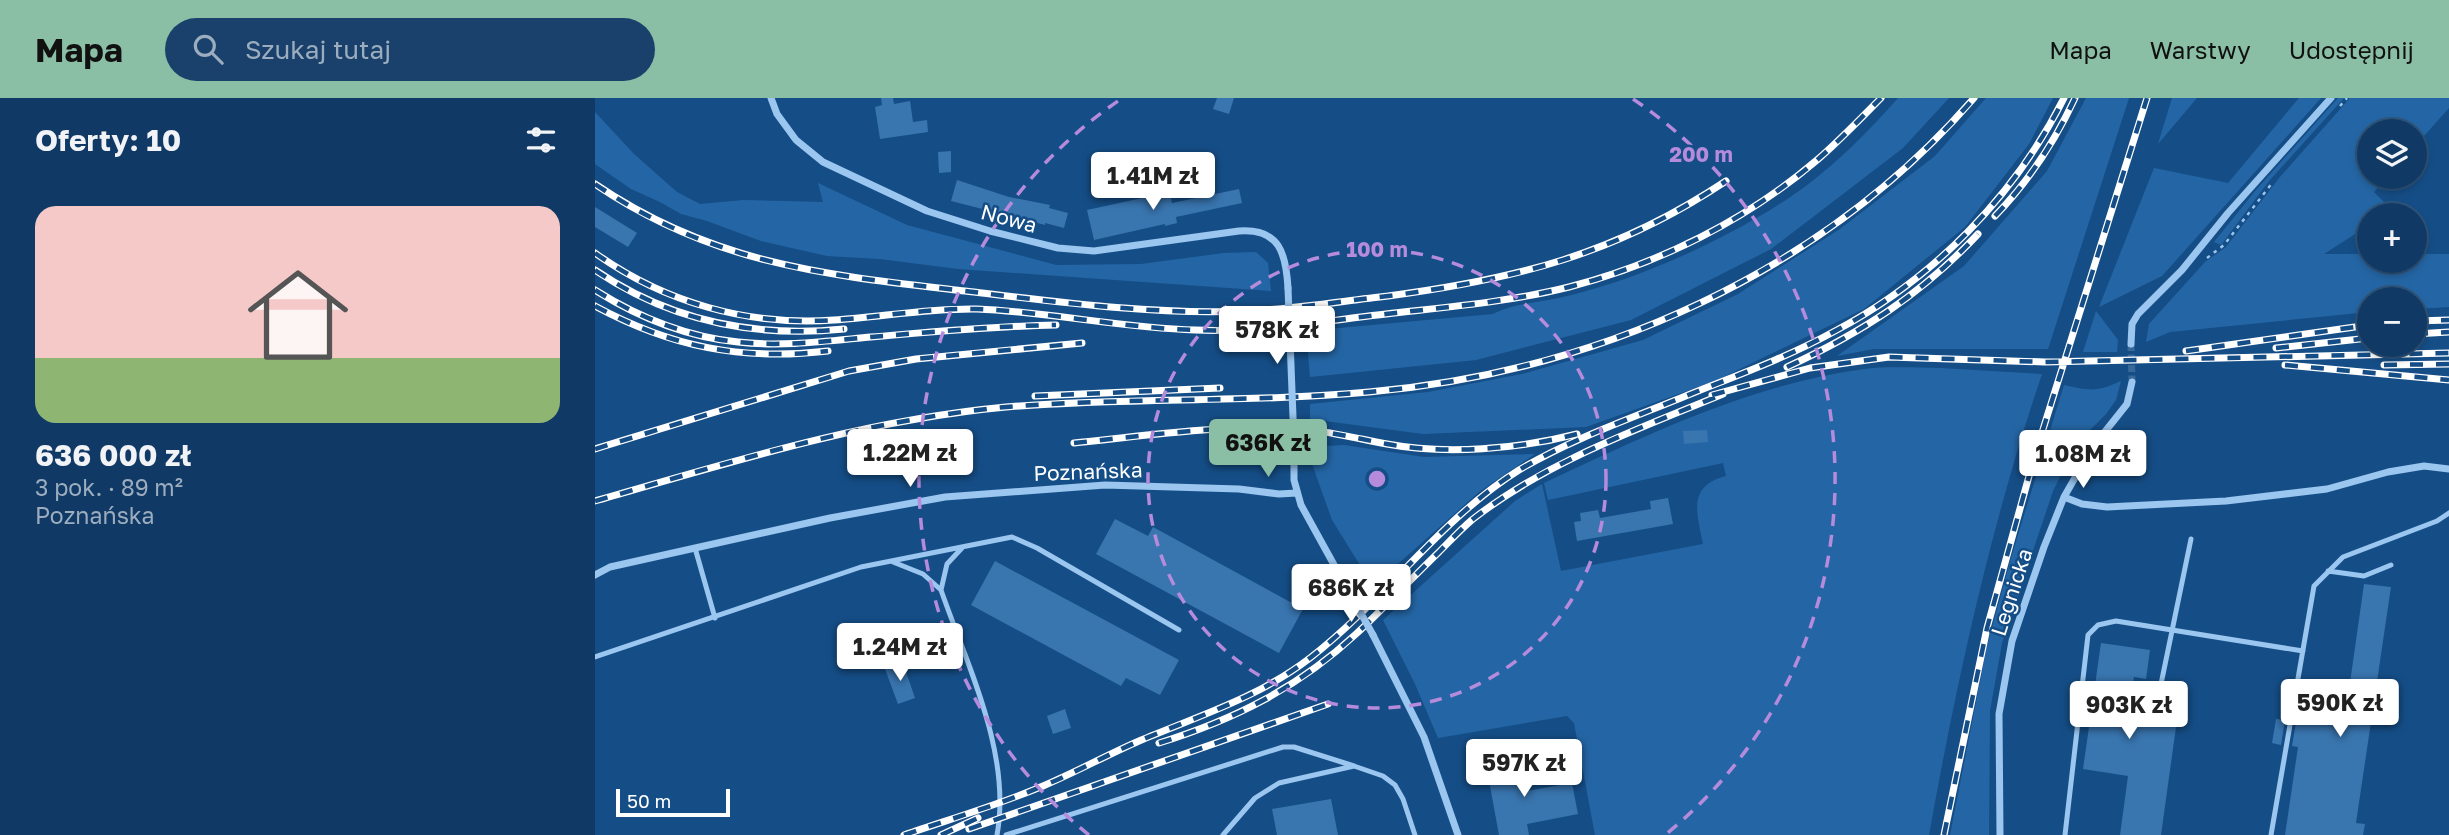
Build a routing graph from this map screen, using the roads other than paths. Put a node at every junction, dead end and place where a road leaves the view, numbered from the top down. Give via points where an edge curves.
1 (771, 98) edge
2 (2331, 98) edge
3 (2131, 344) tunnel mouth
4 (2132, 382) tunnel mouth
5 (2449, 469) edge
6 (1297, 493) junction
7 (2064, 497) junction
8 (2449, 513) edge
9 (2191, 539) dead end
10 (964, 546) junction
11 (695, 548) junction
12 (890, 560) junction
13 (2391, 565) dead end
14 (2329, 571) junction
15 (595, 575) edge
16 (941, 590) junction
17 (715, 618) junction
18 (1178, 630) dead end
19 (2172, 630) junction
20 (2303, 651) junction
21 (595, 657) edge
22 (2155, 713) dead end
23 (1355, 766) junction
24 (997, 835) edge
25 (1006, 835) edge
26 (1223, 835) edge
27 (1415, 835) edge
28 (1458, 835) edge
29 (2000, 835) edge
30 (2065, 835) edge
31 (2271, 835) edge

1 - 6 street, Nowa, bridge via 789,131 816,158 940,216 1048,246 1084,251 1239,231 1273,239 1286,263
2 - 3 street via 2138,314 2132,324
4 - 7 street, Legnicka via 2127,404 2092,448
5 - 7 street via 2424,466 2327,489 2226,501 2093,507
6 - 11 street, Poznańska via 1105,485 945,497
6 - 28 street, bridge via 1419,727
7 - 29 street, Legnicka via 2024,602 2002,686
8 - 14 lane via 2343,556
9 - 19 lane
10 - 12 lane
10 - 16 lane via 947,564
10 - 18 lane via 1012,537
11 - 15 street, Poznańska via 610,567
11 - 17 lane
12 - 16 lane via 923,574
12 - 17 lane via 830,576
13 - 14 lane via 2364,576
14 - 20 lane via 2314,586
16 - 24 lane via 994,745
17 - 21 lane
19 - 20 lane
19 - 22 lane
19 - 30 lane via 2116,621 2098,625 2088,635
20 - 31 lane
23 - 25 lane via 1283,747
23 - 26 lane via 1279,783 1255,799
23 - 27 lane via 1395,785

